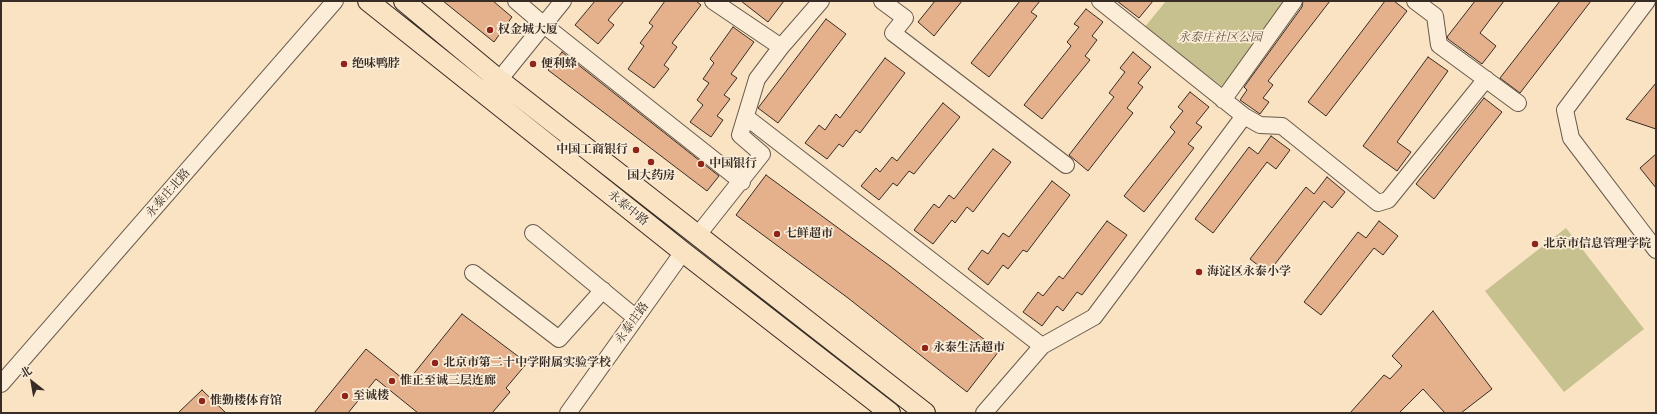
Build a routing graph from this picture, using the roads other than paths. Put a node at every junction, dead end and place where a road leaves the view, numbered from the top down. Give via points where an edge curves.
1 (334, 1) edge
2 (368, 1) edge
3 (404, 1) edge
4 (516, 1) edge
5 (563, 1) edge
6 (713, 1) edge
7 (821, 1) edge
8 (882, 1) edge
9 (1100, 1) edge
10 (1294, 1) edge
11 (1415, 1) edge
12 (1647, 1) edge
13 (544, 25) junction
14 (781, 47) junction
15 (1486, 79) junction
16 (499, 80) junction
17 (1224, 100) junction
18 (1518, 103) dead end
19 (1244, 116) junction
20 (746, 117) junction
21 (1066, 165) dead end
22 (742, 182) junction
23 (533, 233) dead end
24 (697, 236) junction
25 (1656, 250) edge
26 (683, 252) junction
27 (473, 273) dead end
28 (603, 290) junction
29 (636, 318) junction
30 (1042, 346) junction
31 (1, 384) edge
32 (568, 413) edge
33 (890, 413) edge
34 (925, 413) edge
35 (984, 413) edge

1 - 31 street, 永泰庄北路
2 - 26 main road, 永泰中路
3 - 16 main road, 永泰中路
4 - 13 street
5 - 13 street
6 - 14 street
7 - 14 street
8 - 21 street via 904,18 893,32
9 - 17 street
10 - 17 street
11 - 15 street via 1435,16 1439,44
12 - 25 street via 1565,110 1571,138
13 - 16 street
13 - 22 street
14 - 20 street via 757,79
15 - 18 street
15 - 19 street via 1388,200 1378,203 1282,126 1260,125
16 - 24 main road, 永泰中路
17 - 19 street
19 - 30 street via 1094,317
20 - 22 street via 740,135 762,154
20 - 30 street
22 - 24 street
23 - 28 street
24 - 34 main road, 永泰中路
26 - 29 street, 永泰庄路
26 - 33 main road, 永泰中路
27 - 28 street via 559,339
28 - 29 street
29 - 32 street, 永泰庄路
30 - 35 street

